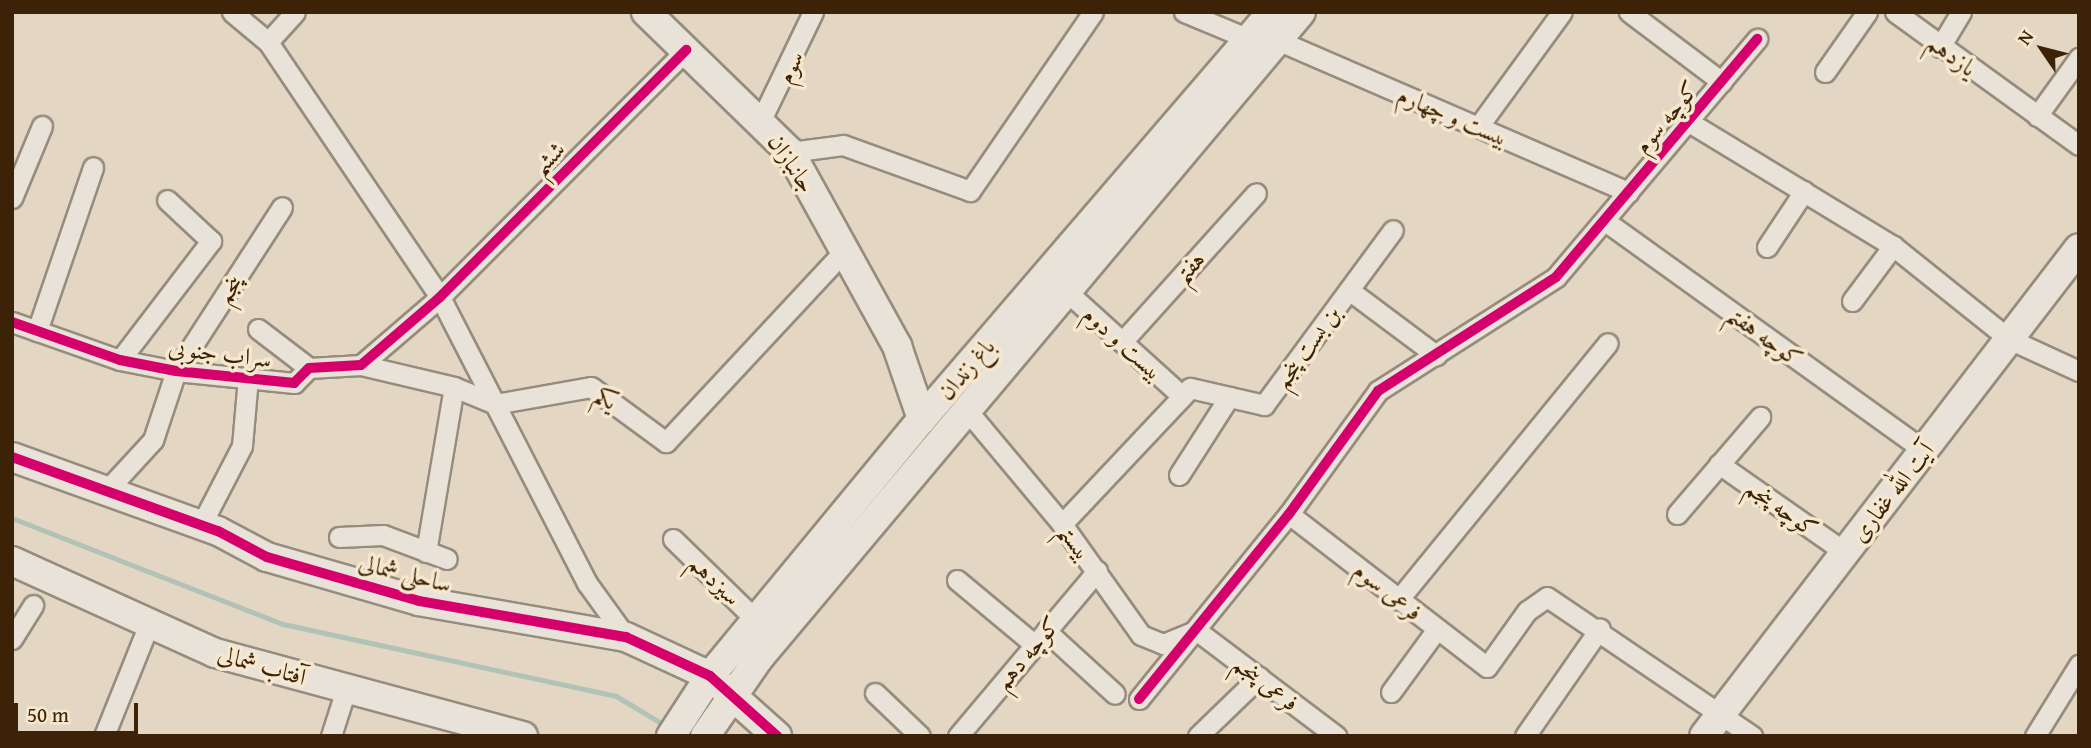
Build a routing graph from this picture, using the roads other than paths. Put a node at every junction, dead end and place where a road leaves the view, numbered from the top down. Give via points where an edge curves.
1 (232, 12) edge
2 (295, 12) edge
3 (646, 12) edge
4 (813, 12) edge
5 (1093, 12) edge
6 (1184, 12) edge
7 (1272, 12) edge
8 (1301, 12) edge
9 (1562, 12) edge
10 (1629, 12) edge
11 (1867, 12) edge
12 (1895, 12) edge
13 (1961, 12) edge
14 (1757, 39) dead end
15 (1263, 40) junction
16 (268, 43) junction
17 (1940, 47) junction
18 (686, 50) junction
19 (2079, 58) edge
20 (1825, 72) dead end
21 (1722, 82) junction
22 (2037, 116) junction
23 (761, 120) junction
24 (1689, 122) junction
25 (42, 126) dead end
26 (1478, 127) junction
27 (2079, 145) edge
28 (790, 152) junction
29 (18, 159) edge
30 (93, 167) dead end
31 (13, 191) edge
32 (1804, 191) junction
33 (1629, 192) junction
34 (1256, 193) dead end
35 (167, 200) dead end
36 (282, 207) dead end
37 (1605, 220) junction
38 (1393, 230) dead end
39 (1894, 246) junction
40 (1767, 247) dead end
41 (2079, 248) edge
42 (846, 249) junction
43 (1349, 289) junction
44 (1065, 290) junction
45 (440, 297) junction
46 (1852, 301) dead end
47 (12, 322) edge
48 (258, 329) dead end
49 (37, 331) junction
50 (2009, 340) junction
51 (1122, 342) junction
52 (1608, 343) dead end
53 (897, 346) junction
54 (1436, 355) junction
55 (120, 360) junction
56 (361, 365) junction
57 (309, 368) junction
58 (176, 371) junction
59 (2079, 371) edge
60 (248, 378) junction
61 (454, 387) junction
62 (1182, 396) junction
63 (1229, 397) junction
64 (956, 399) junction
65 (495, 404) junction
66 (1760, 417) dead end
67 (922, 419) junction
68 (1925, 451) junction
69 (12, 457) edge
70 (1719, 464) junction
71 (1179, 475) dead end
72 (108, 488) junction
73 (1289, 514) junction
74 (1677, 514) dead end
75 (1062, 524) junction
76 (200, 527) junction
77 (339, 537) dead end
78 (673, 539) dead end
79 (426, 552) junction
80 (1846, 553) junction
81 (447, 559) dead end
82 (12, 561) edge
83 (1097, 571) junction
84 (957, 580) dead end
85 (1399, 599) junction
86 (33, 605) dead end
87 (757, 621) junction
88 (149, 624) junction
89 (1600, 628) junction
90 (1437, 629) junction
91 (1196, 630) junction
92 (626, 636) junction
93 (1040, 638) junction
94 (12, 639) edge
95 (2079, 665) edge
96 (1259, 677) junction
97 (704, 686) junction
98 (346, 689) junction
99 (1391, 692) dead end
100 (875, 694) dead end
101 (1115, 694) dead end
102 (1139, 699) dead end
103 (726, 703) junction
104 (1712, 725) edge
105 (104, 736) edge
106 (331, 736) edge
107 (523, 736) edge
108 (671, 736) edge
109 (705, 736) edge
110 (777, 736) edge
111 (920, 736) edge
112 (958, 736) edge
113 (1198, 736) edge
114 (1336, 736) edge
115 (1525, 736) edge
116 (1752, 736) edge
117 (2035, 736) edge

1 - 16 street
2 - 16 street
3 - 18 street, جانبازان
4 - 23 street, سوم
5 - 28 street via 970,191 842,145
6 - 15 street, بیست و چهارم
7 - 15 street, باغ زندان
8 - 15 street, باغ زندان
9 - 26 street
10 - 21 street
11 - 20 street
12 - 17 street, یازدهم
13 - 17 street
14 - 21 street, کوچه سوم
15 - 26 street, بیست و چهارم
15 - 44 street, باغ زندان
15 - 64 street, باغ زندان
16 - 45 street
17 - 22 street, یازدهم
18 - 23 street, جانبازان
18 - 45 street, ششم
19 - 22 street
21 - 24 street, کوچه سوم
22 - 27 street, یازدهم
23 - 28 street, جانبازان
24 - 32 street
24 - 33 street, کوچه سوم
25 - 29 street
26 - 33 street, بیست و چهارم
28 - 42 street, جانبازان
29 - 31 street
30 - 49 street
32 - 39 street
32 - 40 street
33 - 37 street, کوچه سوم
34 - 51 street, هفتم
35 - 55 street via 211,241
36 - 58 street, پنجم
37 - 54 street, کوچه سوم via 1556,277
37 - 68 street, کوچه هفتم
38 - 43 street, بن بست پنجم
39 - 46 street
39 - 50 street
41 - 50 street, آیت الله غفاری
42 - 53 street, جانبازان
42 - 65 street, یکم via 666,442 591,387
43 - 54 street
43 - 63 street, بن بست پنجم via 1264,405
44 - 51 street, بیست و دوم
44 - 64 street, باغ زندان
45 - 56 street
45 - 65 street
47 - 49 street, سراب جنوبی
48 - 57 street
49 - 55 street, سراب جنوبی
50 - 59 street
50 - 68 street, آیت الله غفاری
51 - 62 street, بیست و دوم
52 - 85 street
53 - 64 street, جانبازان
53 - 67 street, جانبازان
54 - 73 street, کوچه سوم via 1378,391
55 - 58 street, سراب جنوبی
56 - 57 street, سراب جنوبی
56 - 61 street, سراب جنوبی
57 - 60 street, سراب جنوبی via 294,383
58 - 60 street, سراب جنوبی
58 - 72 street via 153,440
60 - 76 street via 242,446
61 - 65 street, سراب جنوبی
61 - 79 street
62 - 63 street via 1189,388
62 - 75 street
63 - 71 street
64 - 67 street, باغ زندان
64 - 75 street, بیستم
64 - 103 street, باغ زندان
65 - 92 street via 587,583
66 - 70 street
67 - 87 street, باغ زندان
68 - 80 street, آیت الله غفاری
69 - 72 street, ساحلی شمالی
70 - 74 street
70 - 80 street, کوچه پنجم
72 - 76 street, ساحلی شمالی
73 - 85 street, فرعی سوم
73 - 91 street, کوچه سوم
75 - 83 street, بیستم
76 - 92 street, ساحلی شمالی via 267,557 419,601
77 - 79 street via 383,535
78 - 87 street, سیزدهم
79 - 81 street
80 - 104 street, آیت الله غفاری
82 - 88 street, آفتاب شمالی
83 - 91 street, بیستم via 1141,635 1163,644
83 - 93 street, کوچه دهم
84 - 93 street
85 - 90 street, فرعی سوم
86 - 94 street
87 - 97 street, باغ زندان
88 - 98 street, آفتاب شمالی via 215,653
88 - 105 street
89 - 90 street, فرعی سوم via 1547,597 1527,611 1487,667
89 - 104 street
89 - 115 street
90 - 99 street
91 - 96 street, فرعی پنجم
91 - 102 street, کوچه سوم
92 - 97 street, ساحلی شمالی
93 - 101 street
93 - 112 street, کوچه دهم
95 - 117 street
96 - 113 street
96 - 114 street, فرعی پنجم
97 - 103 street, ساحلی شمالی
97 - 108 street, باغ زندان
98 - 106 street
98 - 107 street, آفتاب شمالی
100 - 111 street
103 - 109 street, باغ زندان
103 - 110 street, ساحلی شمالی
104 - 116 street

